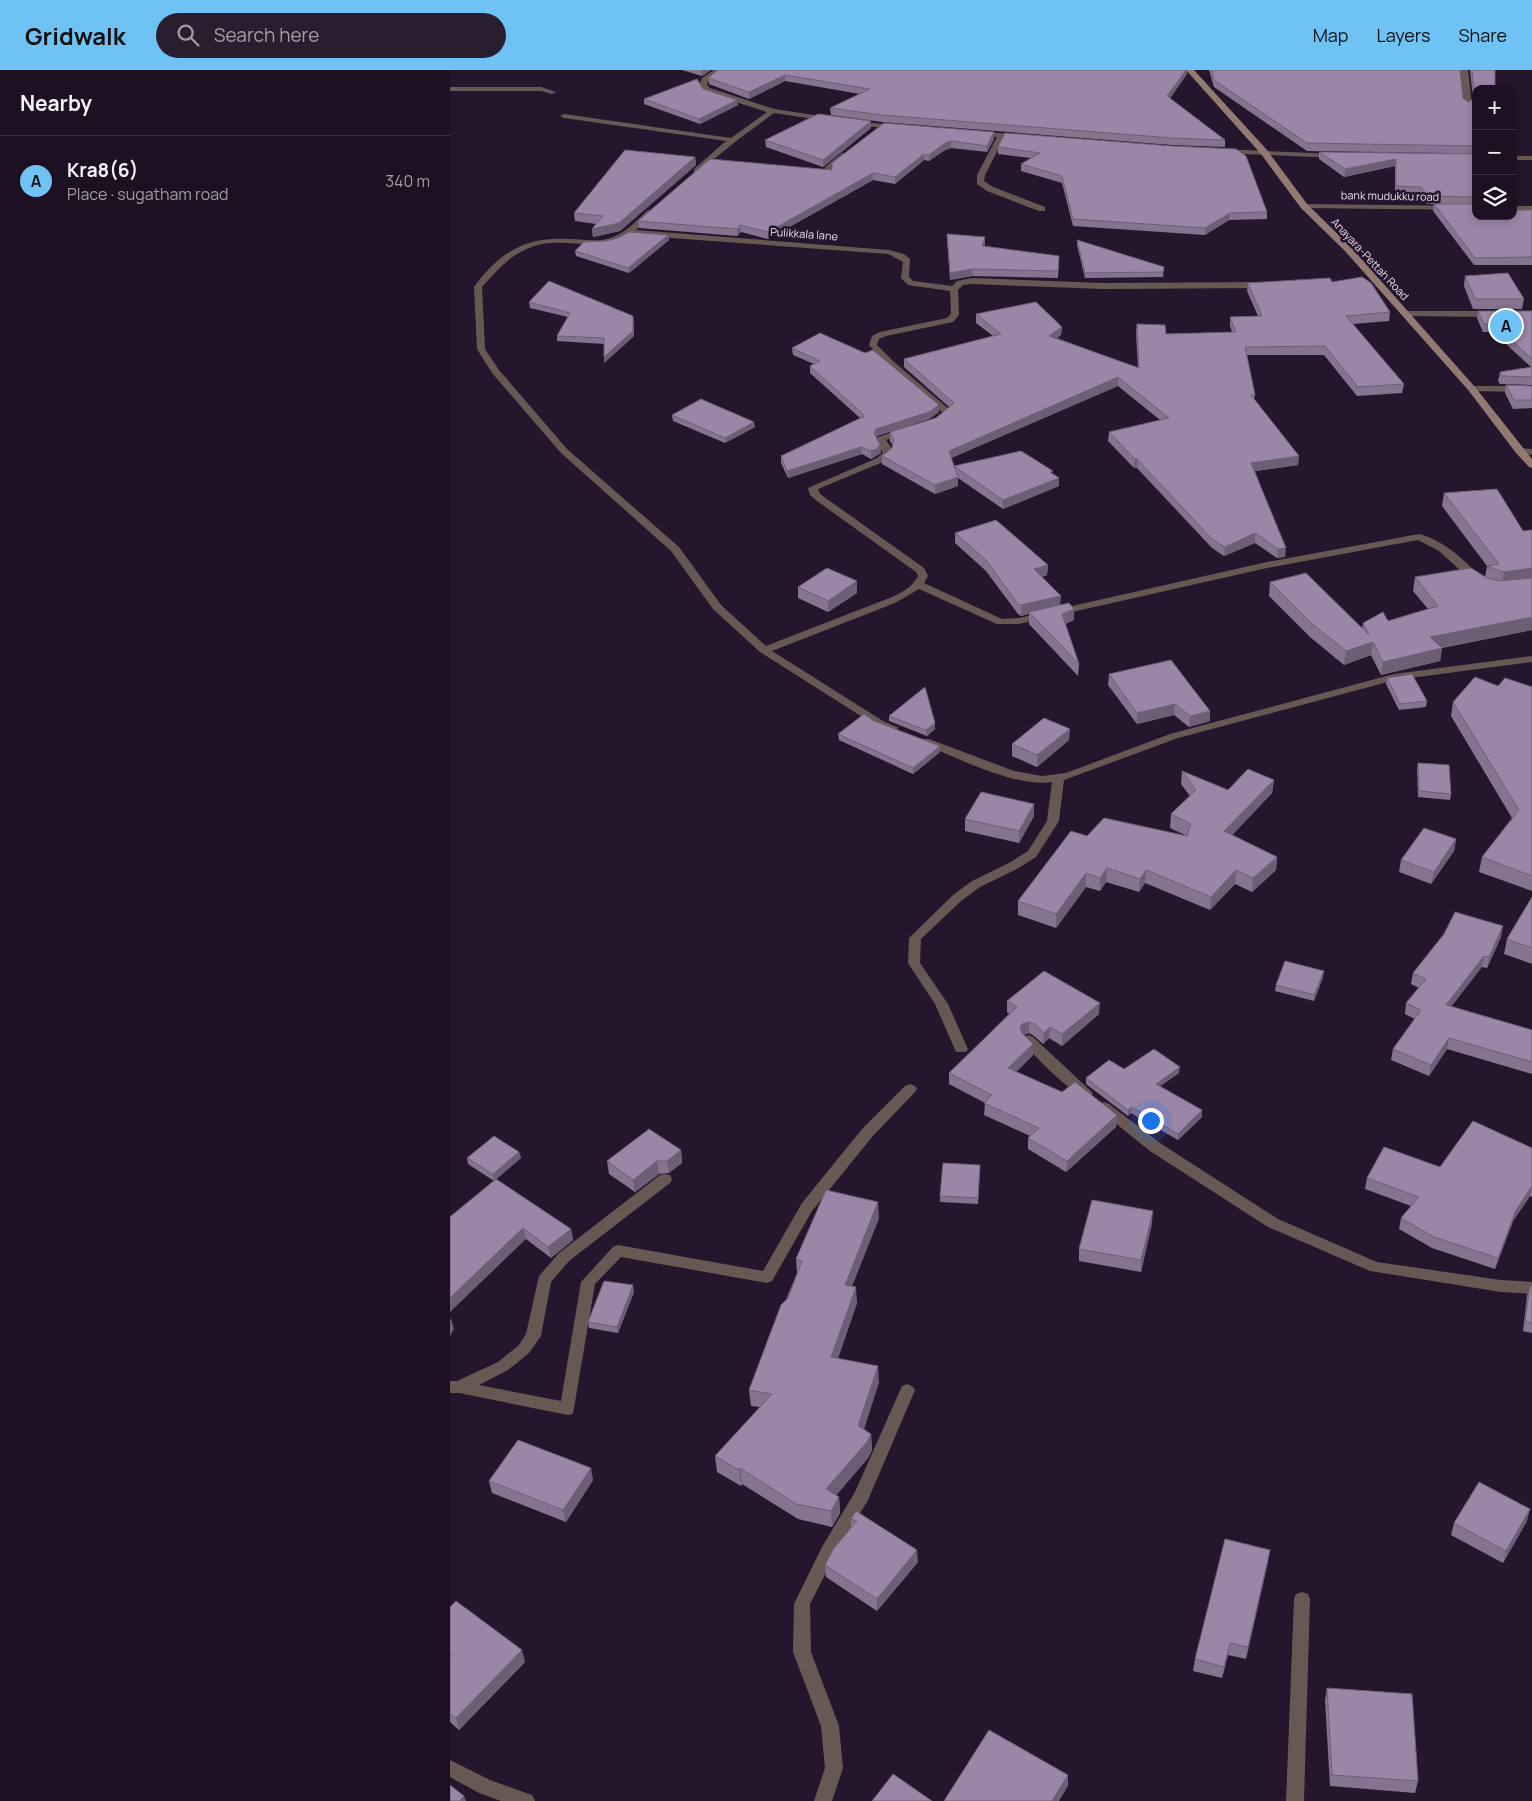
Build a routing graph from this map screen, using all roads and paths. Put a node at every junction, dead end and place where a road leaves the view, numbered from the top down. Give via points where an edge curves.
1 (719, 70) edge
2 (1190, 70) edge
3 (1464, 70) edge
4 (450, 89) edge
5 (552, 92) dead end
6 (1468, 106) edge
7 (773, 111) junction
8 (564, 116) dead end
9 (838, 121) edge
10 (847, 122) edge
11 (882, 126) junction
12 (903, 128) edge
13 (875, 132) edge
14 (972, 133) edge
15 (1002, 135) junction
16 (1031, 138) edge
17 (732, 140) junction
18 (851, 150) edge
19 (1218, 150) edge
20 (1264, 152) junction
21 (1341, 156) edge
22 (1517, 158) edge
23 (1532, 158) edge
24 (828, 169) edge
25 (688, 179) edge
26 (659, 205) edge
27 (1304, 206) junction
28 (1472, 208) edge
29 (1517, 208) edge
30 (1532, 208) edge
31 (1042, 209) dead end
32 (628, 232) junction
33 (1364, 280) edge
34 (1374, 280) junction
35 (1277, 284) edge
36 (954, 289) junction
37 (1406, 314) junction
38 (1503, 314) edge
39 (1472, 389) junction
40 (1532, 389) edge
41 (1519, 451) junction
42 (1532, 452) edge
43 (1532, 465) edge
44 (919, 584) junction
45 (1485, 585) edge
46 (764, 650) junction
47 (1532, 659) edge
48 (1058, 778) junction
49 (1028, 1040) edge
50 (960, 1049) dead end
51 (910, 1089) dead end
52 (665, 1180) dead end
53 (1532, 1288) edge
54 (454, 1387) edge
55 (907, 1390) dead end
56 (1302, 1600) dead end
57 (450, 1768) edge
58 (526, 1801) edge
59 (823, 1801) edge
60 (1295, 1801) edge

1 - 7 street via 705,80 703,85 708,90
2 - 20 main road, Anayara-Pettah Road
3 - 6 street
4 - 5 street via 541,88
7 - 9 street
7 - 17 street
8 - 17 street
10 - 11 street
11 - 12 street
11 - 13 street
14 - 15 street
15 - 16 street
15 - 31 street via 980,182
17 - 25 street
18 - 24 street
19 - 20 street
20 - 21 street
20 - 27 main road, Anayara-Pettah Road
22 - 23 street
26 - 32 street
27 - 28 street, bank mudukku road
27 - 34 main road, Anayara-Pettah Road
29 - 30 street
32 - 36 street, Pulikkala lane via 889,252 907,261 905,278 911,283
32 - 46 street via 611,241 596,243 554,240 533,243 498,263 478,287 481,349 495,371 564,451 675,549 716,607
33 - 34 street
34 - 37 main road, Anayara-Pettah Road
35 - 36 street via 1113,286 972,281 960,283
36 - 44 street via 955,315 950,320 883,334 875,338 873,344 947,412 934,423 881,439 888,454 880,460 813,488 820,499 920,570 923,576
37 - 38 street
37 - 39 main road, Anayara-Pettah Road
39 - 40 street
39 - 41 main road, Anayara-Pettah Road
41 - 42 street
41 - 43 main road, Anayara-Pettah Road
44 - 45 street via 1001,622 1019,621 1267,565 1419,537 1430,539
44 - 46 street via 891,601
46 - 48 street via 879,723 1011,774 1042,780
47 - 48 street via 1394,677 1174,736
48 - 50 street via 1053,821 1032,854 956,898 915,938 914,963 933,988 952,1023
49 - 53 street via 1068,1080 1155,1147 1273,1223 1375,1267
51 - 54 street via 867,1133 807,1207 767,1277 618,1251 588,1282 568,1408
52 - 54 street via 564,1257 544,1280 534,1336 524,1349 503,1366
55 - 59 street via 862,1495 802,1604 802,1652 830,1726 834,1768
56 - 60 street
57 - 58 street via 485,1787

